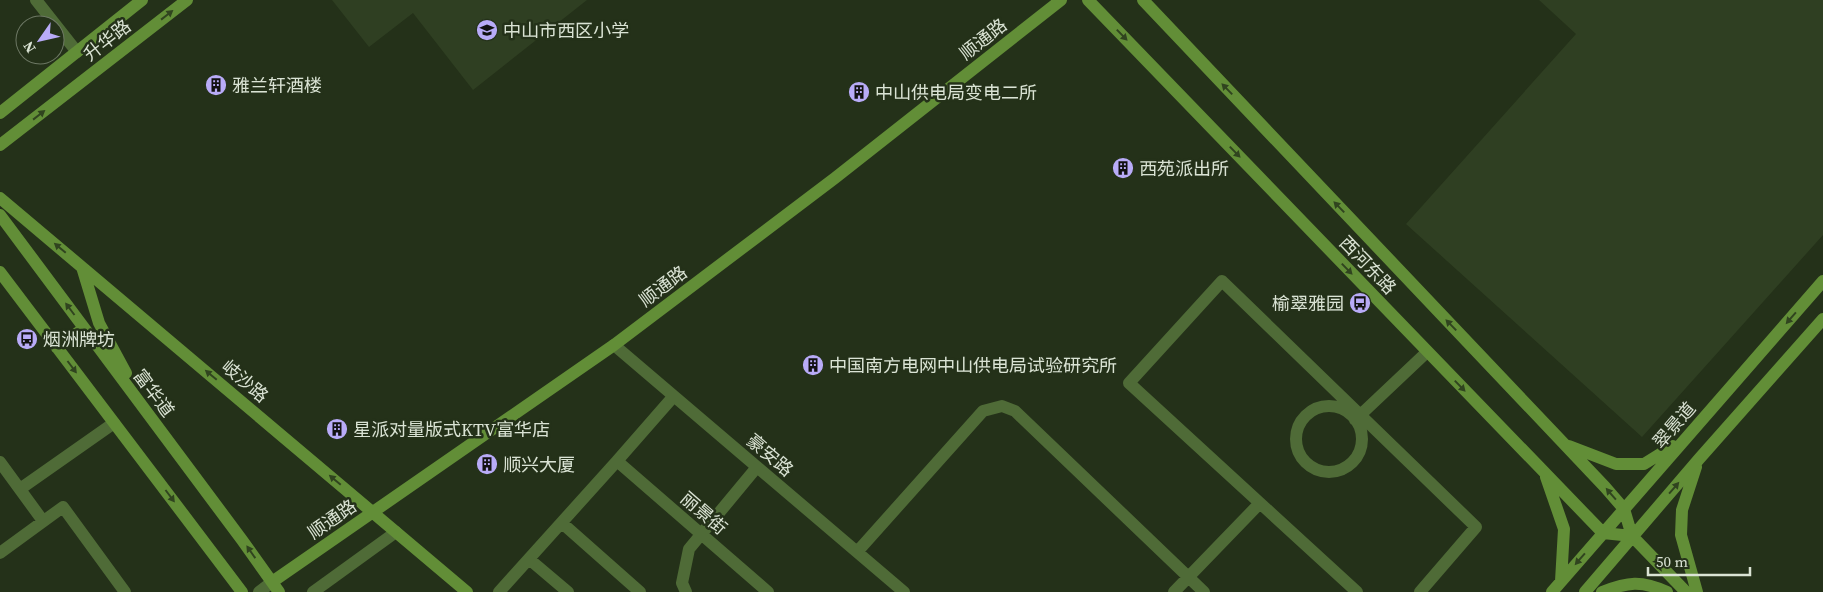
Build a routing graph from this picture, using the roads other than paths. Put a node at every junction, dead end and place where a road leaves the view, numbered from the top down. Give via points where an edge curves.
1 (36, 0) edge
2 (142, 0) edge
3 (187, 0) edge
4 (1061, 0) edge
5 (1088, 0) edge
6 (1142, 0) edge
7 (77, 52) junction
8 (0, 113) edge
9 (0, 145) edge
10 (0, 198) edge
11 (0, 215) edge
12 (82, 267) junction
13 (0, 272) edge
14 (1823, 281) edge
15 (1823, 319) edge
16 (84, 328) junction
17 (614, 345) junction
18 (57, 348) junction
19 (1427, 352) junction
20 (673, 397) junction
21 (144, 409) junction
22 (1358, 418) junction
23 (114, 422) junction
24 (1684, 440) junction
25 (1564, 444) junction
26 (1699, 459) junction
27 (617, 461) junction
28 (0, 462) edge
29 (757, 467) junction
30 (1545, 472) junction
31 (20, 489) junction
32 (1260, 503) junction
33 (1624, 509) junction
34 (372, 512) junction
35 (43, 521) junction
36 (562, 523) junction
37 (396, 532) junction
38 (1603, 533) junction
39 (702, 534) junction
40 (1632, 536) junction
41 (857, 552) junction
42 (0, 553) edge
43 (529, 559) junction
44 (1188, 577) junction
45 (1561, 581) junction
46 (275, 587) edge
47 (125, 592) edge
48 (242, 592) edge
49 (259, 592) edge
50 (313, 592) edge
51 (467, 592) edge
52 (499, 592) edge
53 (568, 592) edge
54 (640, 592) edge
55 (686, 592) edge
56 (768, 592) edge
57 (904, 592) edge
58 (1174, 592) edge
59 (1204, 592) edge
60 (1357, 592) edge
61 (1420, 592) edge
62 (1552, 592) edge
63 (1585, 592) edge
64 (1602, 592) edge
65 (1667, 592) edge
66 (1686, 592) edge
67 (1697, 592) edge

1 - 7 street
2 - 7 street, 升华路
9 -> 3 street, 升华路
4 - 17 street, 顺通路 via 835,178
5 -> 19 street, 西河东路
25 -> 6 street, 西河东路
7 - 8 street, 升华路
12 -> 10 street, 岐沙路
16 -> 11 street, 富华道
12 - 21 street via 99,323
34 -> 12 street, 岐沙路
13 - 18 street
14 -> 24 street, 翠景道
15 - 26 street
16 - 18 street
16 - 21 street, 富华道
17 - 20 street, 豪安路
17 - 34 street, 顺通路
18 -> 23 street
19 - 22 street
19 -> 30 street, 西河东路
20 - 27 street
20 - 29 street, 豪安路
46 -> 21 street, 富华道
22 - 22 street via 1362,440 1360,451 1350,464 1335,472 1324,472 1304,462 1298,452 1296,436 1301,421 1308,414 1328,406
22 - 32 street via 1222,281 1130,383
22 - 61 street via 1476,527
23 - 31 street
23 -> 48 street
24 - 25 street via 1644,464 1616,464
24 - 33 street, 翠景道
33 -> 25 street, 西河东路
40 -> 26 street
26 - 67 street via 1682,510 1681,535
27 - 36 street
27 - 39 street, 丽景街
28 - 31 street
29 - 39 street
29 - 41 street, 豪安路
30 - 38 street, 西河东路
30 - 45 street via 1564,529
31 - 35 street
32 - 44 street
32 - 60 street
33 - 38 street, 翠景道
33 - 40 street, 西河东路
34 - 37 street, 岐沙路
34 - 46 street, 顺通路
35 - 42 street
35 - 47 street via 64,506
36 - 43 street
36 - 54 street
37 - 50 street
37 - 51 street, 岐沙路
38 - 40 street
38 -> 45 street, 翠景道
39 - 55 street via 689,550 682,583
39 - 56 street, 丽景街
40 - 63 street
40 - 66 street, 西河东路
41 - 44 street via 983,411 1002,406 1015,411
41 - 57 street, 豪安路
43 - 52 street
43 - 53 street
44 - 58 street
44 - 59 street
45 - 62 street, 翠景道
46 - 49 street
64 - 65 street via 1624,584 1652,585

